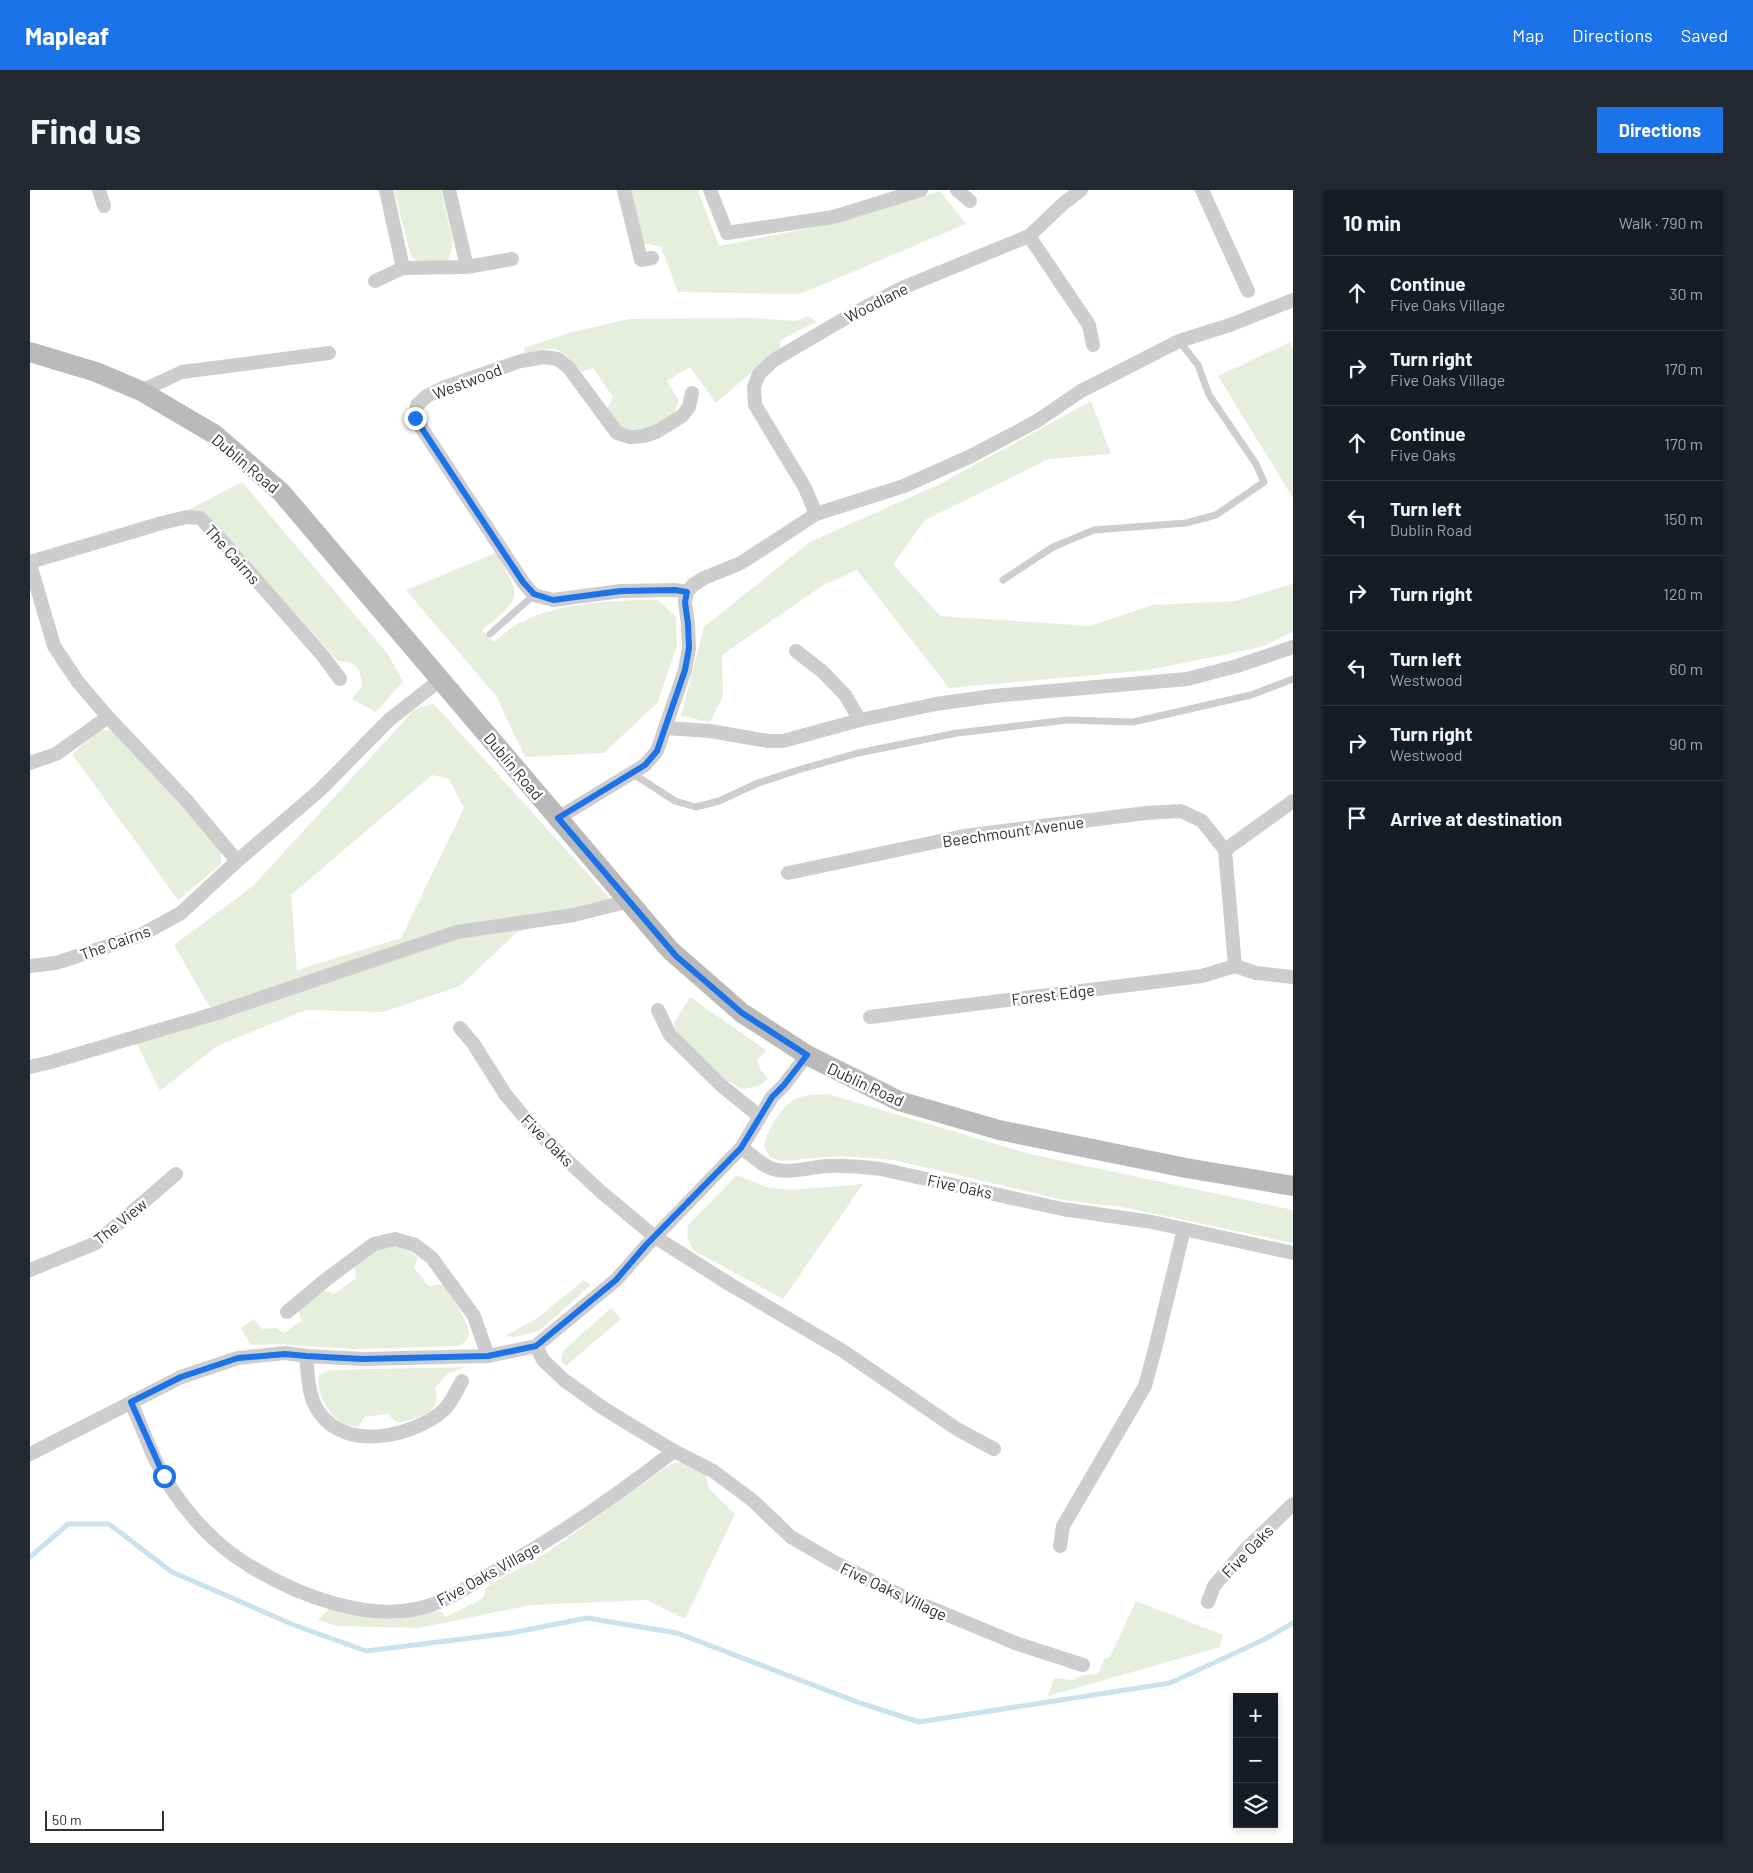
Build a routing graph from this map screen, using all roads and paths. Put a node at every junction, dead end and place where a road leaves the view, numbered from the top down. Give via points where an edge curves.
1 (99, 190) edge
2 (386, 190) edge
3 (450, 190) edge
4 (624, 190) edge
5 (710, 190) edge
6 (921, 190) edge
7 (957, 190) edge
8 (1081, 190) edge
9 (1202, 190) edge
10 (970, 201) dead end
11 (104, 206) dead end
12 (1029, 236) junction
13 (652, 258) dead end
14 (512, 259) dead end
15 (466, 267) junction
16 (403, 268) junction
17 (375, 281) dead end
18 (1248, 291) dead end
19 (1293, 300) edge
20 (1179, 341) junction
21 (1093, 345) dead end
22 (30, 352) edge
23 (329, 353) dead end
24 (141, 391) junction
25 (692, 393) dead end
26 (816, 514) junction
27 (30, 563) edge
28 (1003, 580) dead end
29 (687, 592) junction
30 (534, 594) junction
31 (490, 634) dead end
32 (1293, 647) edge
33 (796, 651) dead end
34 (1293, 679) edge
35 (340, 680) dead end
36 (440, 680) junction
37 (108, 717) junction
38 (860, 720) junction
39 (666, 728) junction
40 (30, 763) edge
41 (632, 773) junction
42 (1293, 801) edge
43 (558, 818) junction
44 (1225, 850) junction
45 (237, 861) junction
46 (788, 873) dead end
47 (629, 901) junction
48 (30, 966) edge
49 (1235, 966) junction
50 (1293, 977) edge
51 (658, 1010) dead end
52 (870, 1017) dead end
53 (460, 1028) dead end
54 (807, 1055) junction
55 (30, 1067) edge
56 (759, 1116) junction
57 (741, 1148) junction
58 (176, 1174) dead end
59 (1293, 1186) edge
60 (1184, 1229) junction
61 (655, 1237) junction
62 (1293, 1252) edge
63 (30, 1270) edge
64 (287, 1312) dead end
65 (536, 1346) junction
66 (306, 1356) junction
67 (488, 1356) junction
68 (462, 1381) dead end
69 (131, 1402) junction
70 (994, 1449) dead end
71 (674, 1451) junction
72 (30, 1454) edge
73 (1293, 1504) edge
74 (1060, 1546) dead end
75 (1208, 1602) dead end
76 (1082, 1664) dead end

1 - 11 street
2 - 16 street
3 - 15 street
4 - 13 street via 641,260
5 - 6 street via 727,233 834,217
7 - 10 street
8 - 12 street
9 - 18 street
12 - 21 street via 1089,325
12 - 26 street, Woodlane via 902,288 774,360 759,374 754,387 755,405 801,482
14 - 15 street
15 - 16 street
16 - 17 street
19 - 20 street
20 - 26 street via 1082,391 1037,421 971,456 904,486
20 - 28 lane via 1198,365 1209,395 1256,464 1264,482 1216,515 1186,523 1094,530 1053,548
22 - 24 main road, Dublin Road via 96,372
23 - 24 street via 182,372
24 - 36 main road, Dublin Road via 214,434 282,492
25 - 30 street, Westwood via 689,407 682,416 656,432 630,437 616,433 568,368 558,359 544,357 444,387 417,405 415,418
26 - 29 street via 742,563 704,578
27 - 35 street, The Cairns via 162,523 186,517 200,518 323,656
27 - 37 street, The Cairns via 54,646 78,682
29 - 30 street via 621,591 553,600
29 - 39 street via 689,648
30 - 31 lane
32 - 38 street via 1187,679 993,696
33 - 38 street via 845,694
34 - 41 lane via 1251,695 1133,722 1068,720 958,733 858,753 758,783 719,801 696,807 675,801
36 - 43 main road, Dublin Road
36 - 45 street, The Cairns via 389,720 320,790
37 - 40 street via 56,754
37 - 45 street, The Cairns via 187,801
38 - 39 street via 783,741
39 - 41 street via 657,751 645,765
41 - 43 street
42 - 44 street
43 - 47 main road, Dublin Road
44 - 46 street, Beechmount Avenue via 1202,821 1181,811 1154,812 964,836
44 - 49 street
45 - 48 street, The Cairns via 181,913 141,935 56,962
47 - 54 main road, Dublin Road via 676,956 742,1013
47 - 55 street via 574,915 457,932 217,1013
49 - 50 street
49 - 52 street, Forest Edge via 1202,976
51 - 56 street via 670,1035 722,1086
53 - 61 street, Five Oaks via 505,1094 535,1130
54 - 56 street
54 - 59 main road, Dublin Road via 899,1101 999,1130
56 - 57 street
57 - 60 street, Five Oaks via 776,1170 827,1166 881,1169 1062,1208
57 - 61 street
58 - 63 street, The View via 96,1243
60 - 62 street, Five Oaks
60 - 74 street via 1144,1386 1063,1526
61 - 65 street via 616,1280
61 - 70 street, Five Oaks via 843,1350 957,1429
64 - 67 street via 374,1244 395,1239 416,1245 432,1258 474,1316
65 - 67 street
65 - 71 street, Five Oaks Village via 543,1360 564,1380
66 - 67 street via 362,1359
66 - 68 street via 318,1412 333,1426 352,1435 376,1436 427,1422 445,1409
66 - 69 street via 285,1354 238,1358 181,1377
69 - 71 street, Five Oaks Village via 174,1492 220,1543 238,1558 282,1583 312,1596 360,1609 401,1611 438,1603 519,1559 640,1478
69 - 72 street
71 - 76 street, Five Oaks Village via 713,1471 752,1500 791,1537 834,1562 952,1618
73 - 75 street, Five Oaks via 1245,1550 1214,1586

